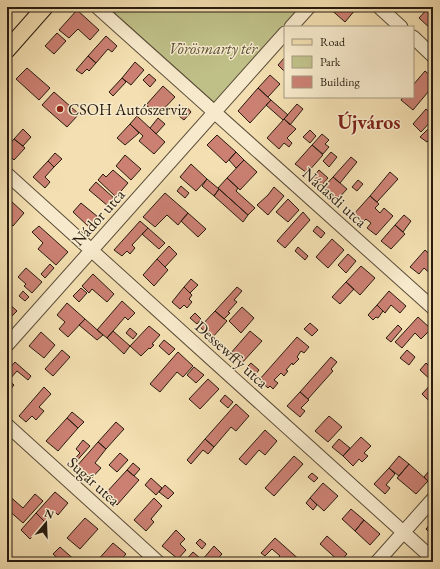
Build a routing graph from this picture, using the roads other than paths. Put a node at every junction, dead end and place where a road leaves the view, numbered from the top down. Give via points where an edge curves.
1 (45, 7) edge
2 (97, 7) edge
3 (309, 7) edge
4 (379, 7) edge
5 (292, 26) edge
6 (400, 26) edge
7 (284, 34) edge
8 (414, 39) edge
9 (7, 50) edge
10 (433, 56) edge
11 (214, 111) junction
12 (7, 174) edge
13 (92, 250) junction
14 (433, 308) edge
15 (7, 345) edge
16 (7, 425) edge
17 (433, 499) edge
18 (403, 532) junction
19 (433, 559) edge
20 (158, 562) edge
21 (377, 562) edge

1 - 9 main road
2 - 11 street
3 - 5 street
4 - 6 street
7 - 11 street
8 - 10 street
11 - 13 street, Nádor utca
11 - 14 street, Nádasdi utca
12 - 13 street, Dessewffy utca
13 - 15 street, Nádor utca
13 - 18 street, Dessewffy utca
16 - 20 street, Sugár utca
17 - 18 street
18 - 19 street, Dessewffy utca
18 - 21 street

